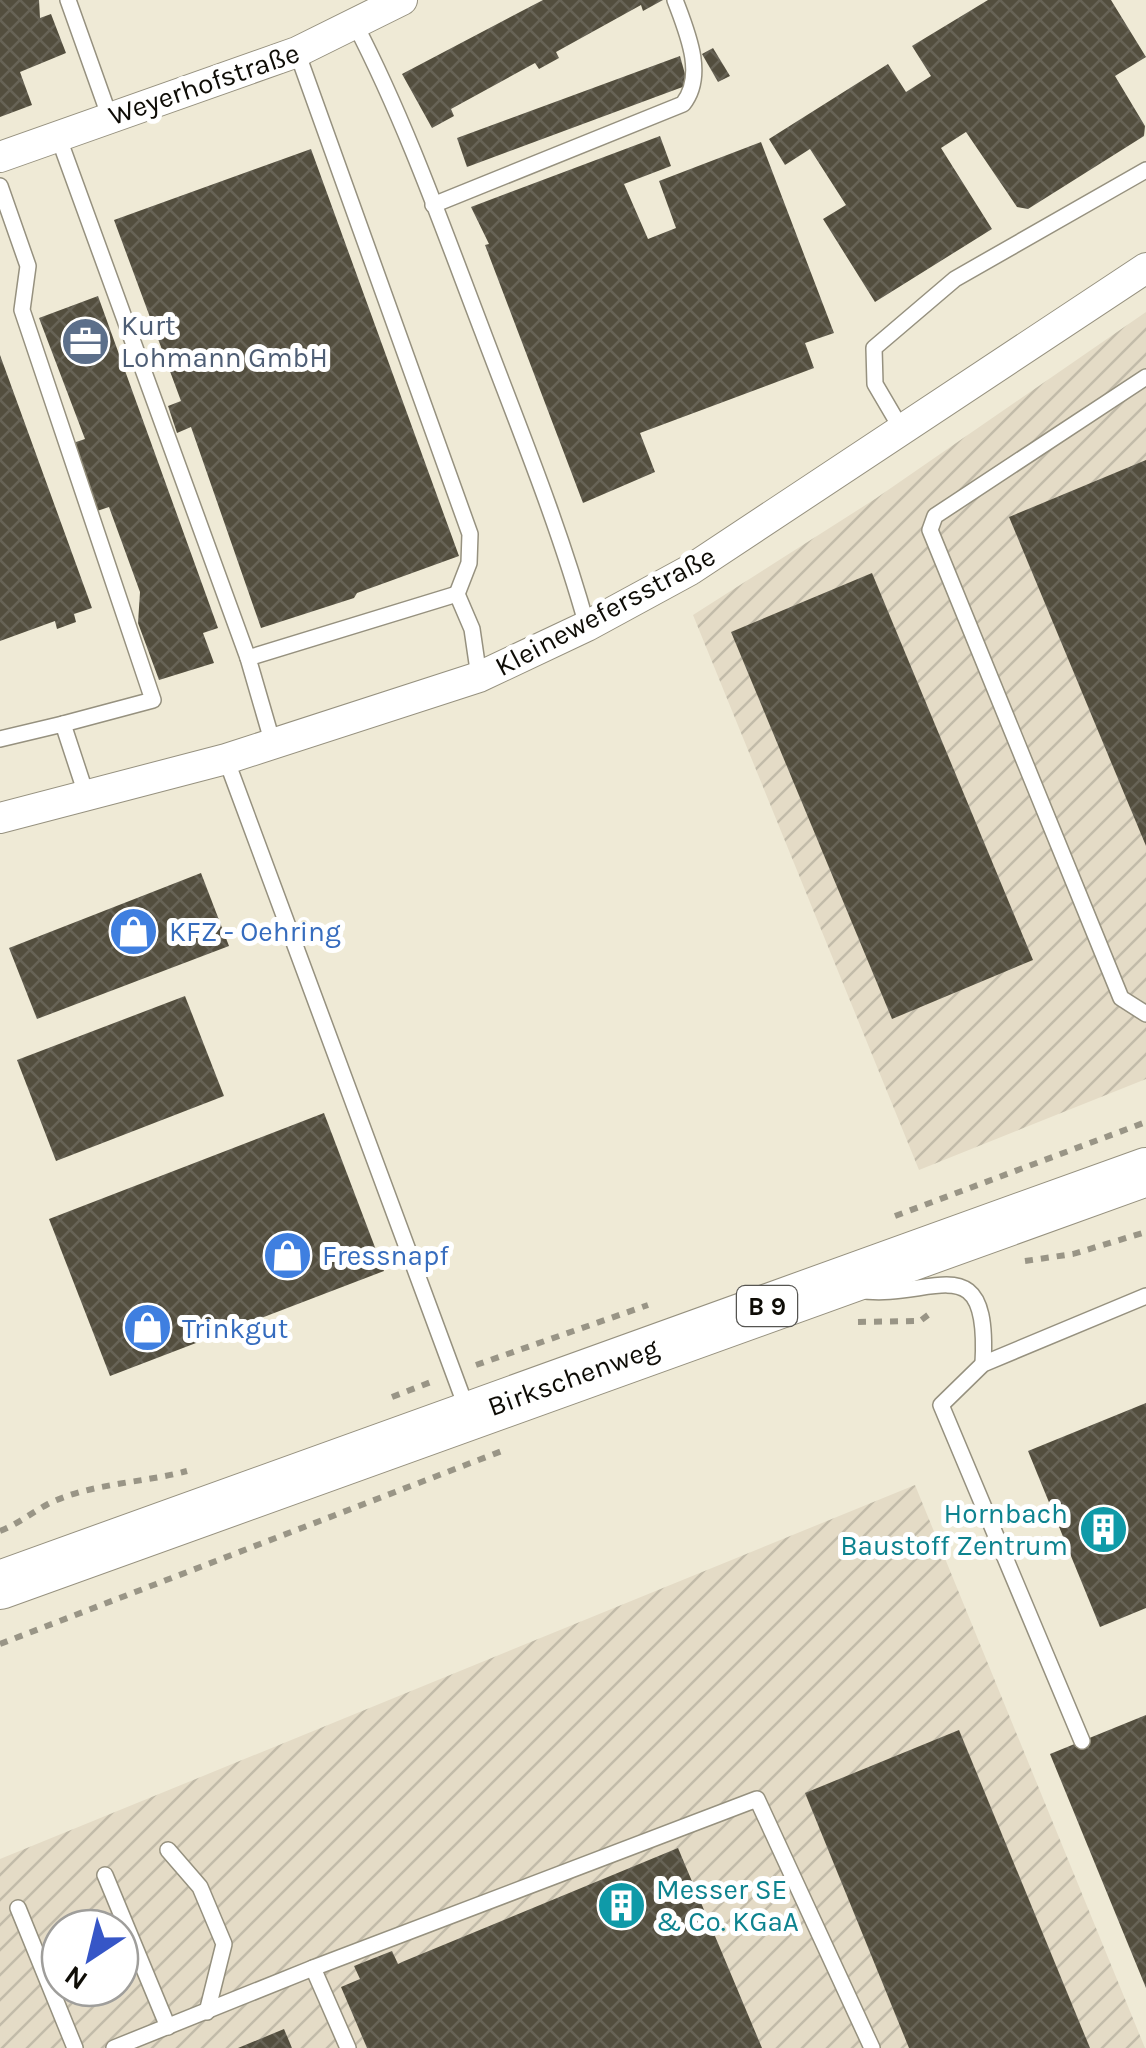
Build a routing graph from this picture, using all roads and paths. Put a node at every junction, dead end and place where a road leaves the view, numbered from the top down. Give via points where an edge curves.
1 (68, 0) edge
2 (402, 0) edge
3 (676, 0) edge
4 (356, 26) junction
5 (297, 52) junction
6 (110, 118) junction
7 (58, 136) junction
8 (0, 157) edge
9 (1146, 170) edge
10 (0, 186) edge
11 (434, 205) junction
12 (1146, 268) edge
13 (1146, 377) edge
14 (902, 430) junction
15 (457, 594) junction
16 (587, 626) junction
17 (248, 658) junction
18 (479, 677) junction
19 (62, 724) junction
20 (0, 740) edge
21 (273, 744) junction
22 (226, 759) junction
23 (87, 797) junction
24 (0, 818) edge
25 (1146, 1014) edge
26 (1146, 1122) edge
27 (1146, 1172) edge
28 (890, 1218) dead end
29 (1146, 1232) edge
30 (824, 1284) junction
31 (964, 1288) junction
32 (1146, 1296) edge
33 (656, 1302) dead end
34 (846, 1326) dead end
35 (983, 1364) junction
36 (461, 1394) junction
37 (386, 1400) dead end
38 (519, 1444) dead end
39 (200, 1467) dead end
40 (0, 1531) edge
41 (0, 1585) edge
42 (0, 1644) edge
43 (1082, 1741) dead end
44 (168, 1850) dead end
45 (105, 1876) dead end
46 (18, 1908) dead end
47 (313, 1968) junction
48 (206, 2012) junction
49 (168, 2027) junction
50 (75, 2048) edge
51 (114, 2048) edge
52 (348, 2048) edge
53 (872, 2048) edge

1 - 6 lane
2 - 4 street, Weyerhofstraße
3 - 11 lane via 694,66 695,82 683,104
4 - 5 street, Weyerhofstraße
4 - 11 lane
5 - 6 street, Weyerhofstraße
5 - 15 lane via 470,534 469,563
6 - 7 street, Weyerhofstraße
7 - 8 street, Weyerhofstraße
7 - 17 lane
9 - 14 lane via 955,280 874,348 875,384
10 - 19 lane via 28,266 22,310 153,700
11 - 16 lane via 568,558
12 - 14 street, Kleinewefersstraße
13 - 25 lane via 936,516 930,530 1122,998
14 - 16 street, Kleinewefersstraße via 690,570
15 - 17 lane
15 - 18 lane via 472,629
16 - 18 street, Kleinewefersstraße
17 - 21 lane
18 - 21 street, Kleinewefersstraße
19 - 20 lane
19 - 23 lane
21 - 22 street, Kleinewefersstraße
22 - 23 street, Kleinewefersstraße
22 - 36 lane
23 - 24 street, Kleinewefersstraße
26 - 28 path
27 - 30 main road, Birkschenweg / B 9
29 - 31 path via 1073,1254 1010,1263
30 - 31 lane via 887,1295 938,1282
30 - 36 main road, Birkschenweg / B 9
31 - 34 path via 920,1321
31 - 35 lane via 982,1312
32 - 35 lane
33 - 36 path
35 - 43 lane via 941,1406
36 - 37 path
36 - 41 main road, Birkschenweg / B 9
38 - 42 path
39 - 40 path via 50,1504
44 - 48 lane via 200,1887 224,1944
45 - 49 lane
46 - 50 lane
47 - 48 lane
47 - 52 lane
47 - 53 lane via 757,1799
48 - 49 lane
49 - 51 lane

